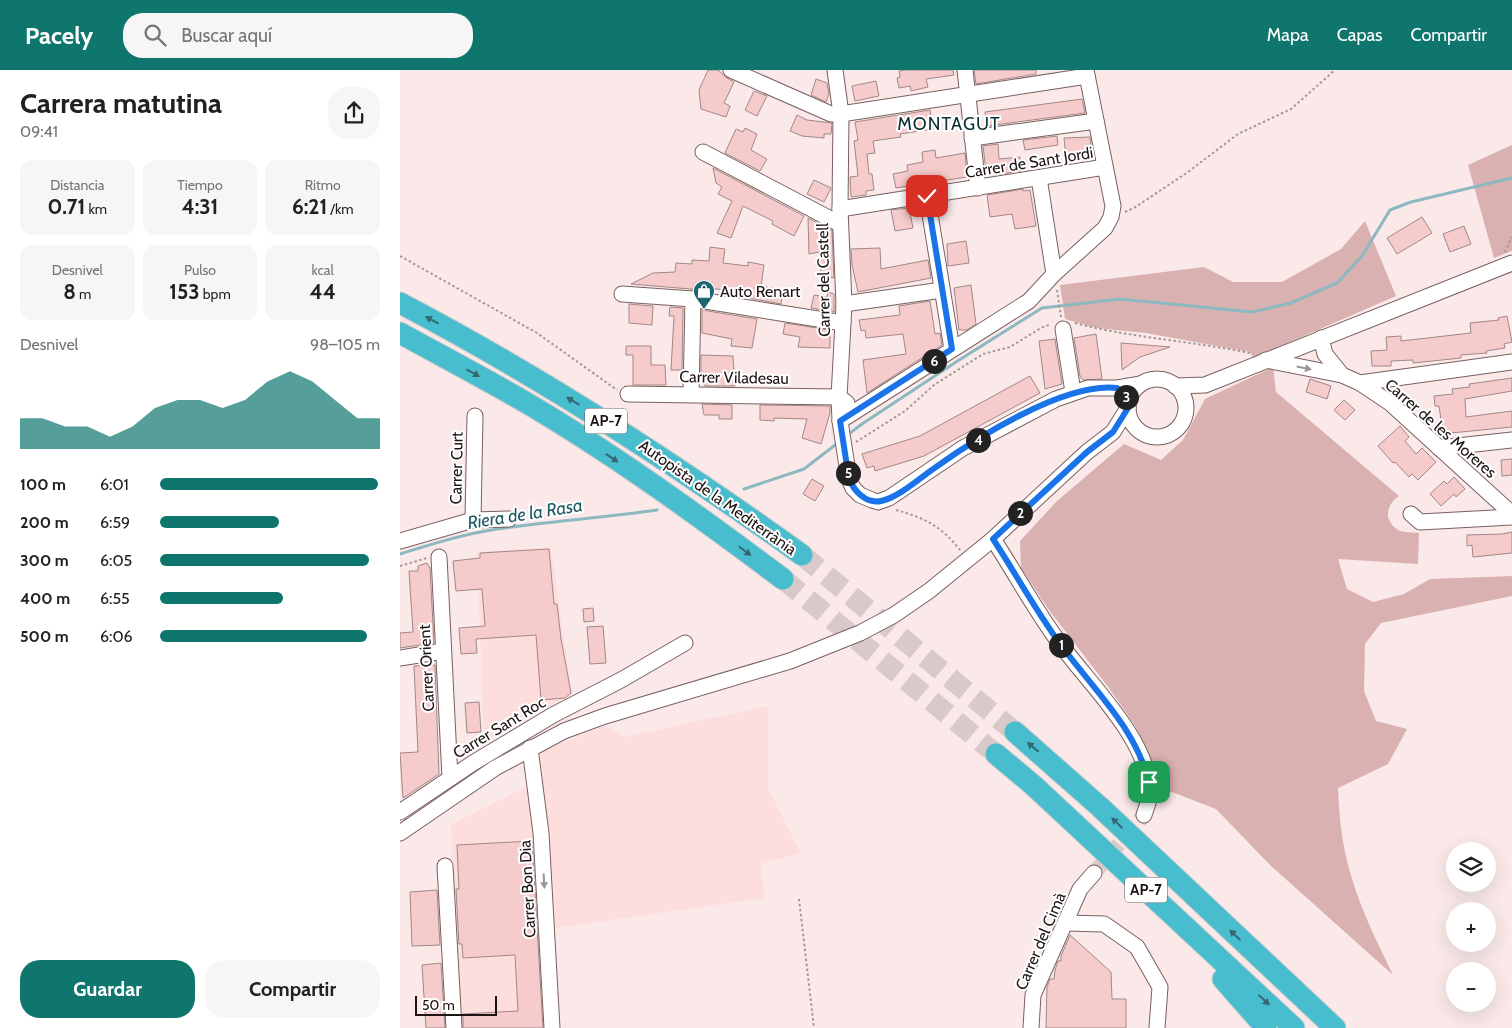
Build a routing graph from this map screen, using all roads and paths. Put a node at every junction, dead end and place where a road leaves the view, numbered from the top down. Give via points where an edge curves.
1 (731, 70) edge
2 (835, 70) edge
3 (964, 70) edge
4 (1335, 70) edge
5 (1087, 73) edge
6 (967, 94) junction
7 (841, 114) junction
8 (1096, 121) junction
9 (972, 138) junction
10 (703, 152) dead end
11 (1105, 167) junction
12 (1039, 178) junction
13 (978, 188) junction
14 (927, 196) junction
15 (840, 209) junction
16 (1111, 217) junction
17 (840, 224) junction
18 (1512, 238) edge
19 (400, 256) edge
20 (1507, 261) edge
21 (1055, 281) junction
22 (942, 290) junction
23 (622, 294) dead end
24 (693, 299) junction
25 (400, 303) edge
26 (844, 304) junction
27 (843, 323) junction
28 (1063, 324) junction
29 (400, 333) edge
30 (1321, 338) junction
31 (952, 349) junction
32 (1260, 357) junction
33 (1512, 362) edge
34 (1342, 375) junction
35 (1360, 383) junction
36 (1141, 384) junction
37 (1205, 385) junction
38 (1175, 386) junction
39 (1117, 388) junction
40 (1080, 390) junction
41 (628, 394) joint
42 (691, 394) junction
43 (839, 397) junction
44 (1128, 405) junction
45 (856, 411) junction
46 (1185, 411) junction
47 (475, 416) dead end
48 (1113, 432) junction
49 (1141, 433) junction
50 (844, 436) junction
51 (1512, 440) edge
52 (1439, 448) junction
53 (889, 498) junction
54 (1411, 514) dead end
55 (1512, 515) edge
56 (509, 519) dead end
57 (473, 520) junction
58 (993, 539) junction
59 (400, 541) edge
60 (963, 554) dead end
61 (802, 555) tunnel mouth
62 (438, 556) joint
63 (400, 566) edge
64 (783, 579) tunnel mouth
65 (685, 643) dead end
66 (443, 651) junction
67 (400, 658) edge
68 (1015, 732) tunnel mouth
69 (530, 748) junction
70 (996, 754) tunnel mouth
71 (450, 778) junction
72 (1050, 801) junction
73 (400, 812) edge
74 (1144, 815) tunnel mouth
75 (400, 833) edge
76 (445, 866) dead end
77 (1094, 873) tunnel mouth
78 (799, 899) dead end
79 (1065, 923) junction
80 (454, 1028) edge
81 (552, 1028) edge
82 (814, 1028) edge
83 (1031, 1028) edge
84 (1157, 1028) edge
85 (1266, 1028) edge
86 (1294, 1028) edge
87 (1335, 1028) edge

1 - 7 street via 831,114
2 - 7 street, Carrer del Castell
3 - 6 street
4 - 16 path via 1291,109 1238,134 1134,208
5 - 6 street
5 - 8 street
6 - 7 street
6 - 9 street
7 - 15 street, Carrer del Castell
8 - 9 street
8 - 11 street
9 - 13 street
10 - 17 street
11 - 12 street, Carrer de Sant Jordi
11 - 16 street via 1113,206
12 - 13 street, Carrer de Sant Jordi
12 - 21 street
13 - 14 street, Carrer de Sant Jordi
14 - 15 street, Carrer de Sant Jordi
14 - 22 street
15 - 17 street, Carrer del Castell
16 - 21 street via 1105,228
17 - 26 street, Carrer del Castell
18 - 20 path
19 - 41 path via 537,333 619,391
20 - 30 street
21 - 28 path
21 - 31 street
22 - 26 street
22 - 31 street
23 - 24 street
24 - 27 street
24 - 42 street
61 -> 25 highway, Autopista de la Mediterrània / AP-7 via 685,472 603,419 523,370
26 - 27 street, Carrer del Castell
27 - 43 street, Carrer del Castell
28 - 32 path via 1218,346
28 - 40 street
28 - 50 path via 1041,328 1010,346 983,354 934,385 905,410
29 -> 64 highway, Autopista de la Mediterrània / AP-7 via 521,399 714,527
30 - 32 street
30 - 34 street, Carrer de les Moreres via 1325,354
31 - 45 street
32 -> 34 street, Carrer de les Moreres
32 - 37 street
33 - 35 street
34 - 35 street, Carrer de les Moreres
35 - 52 street, Carrer de les Moreres via 1390,403
36 - 38 street via 1157,380
36 - 39 street
36 - 44 street via 1132,393
37 - 38 street
37 - 46 street
38 - 46 street via 1182,395
39 - 40 street
39 - 44 street
40 - 53 street via 1039,407 963,448
41 - 42 street, Carrer Viladesau
42 - 43 street, Carrer Viladesau
43 - 45 street
43 - 50 street, Carrer del Castell
44 - 48 street
44 - 49 street via 1131,421
45 - 50 street
46 - 49 street via 1180,425 1169,434 1155,437
47 - 57 street, Carrer Curt
48 - 49 street
48 - 58 street
50 - 53 street, Carrer del Castell via 853,488 860,495 878,502
51 - 52 street
52 - 55 street, Carrer de les Moreres
53 - 60 path via 893,509 918,516 947,533
54 - 55 street via 1420,522
56 - 57 street, Carrer Curt
57 - 59 street, Carrer Curt
58 - 69 street via 929,591 860,633 781,664 605,716
58 - 74 street via 1060,644 1124,724 1149,782 1150,795
62 - 63 path
62 - 66 street, Carrer Orient
65 - 71 street, Carrer Sant Roc via 553,715
66 - 67 street
66 - 71 street, Carrer Orient
87 -> 68 highway, AP-7 via 1100,807
69 - 75 street
69 -> 81 street, Carrer Bon Dia via 541,832
70 - 72 highway, AP-7
71 - 73 street, Carrer Sant Roc
72 - 85 highway via 1194,946
72 -> 86 highway, AP-7
76 - 80 street
77 - 79 street, Carrer del Cimà via 1080,889
78 - 82 path
79 - 83 street, Carrer del Cimà via 1033,995
79 - 84 street via 1104,924 1137,947 1160,987

